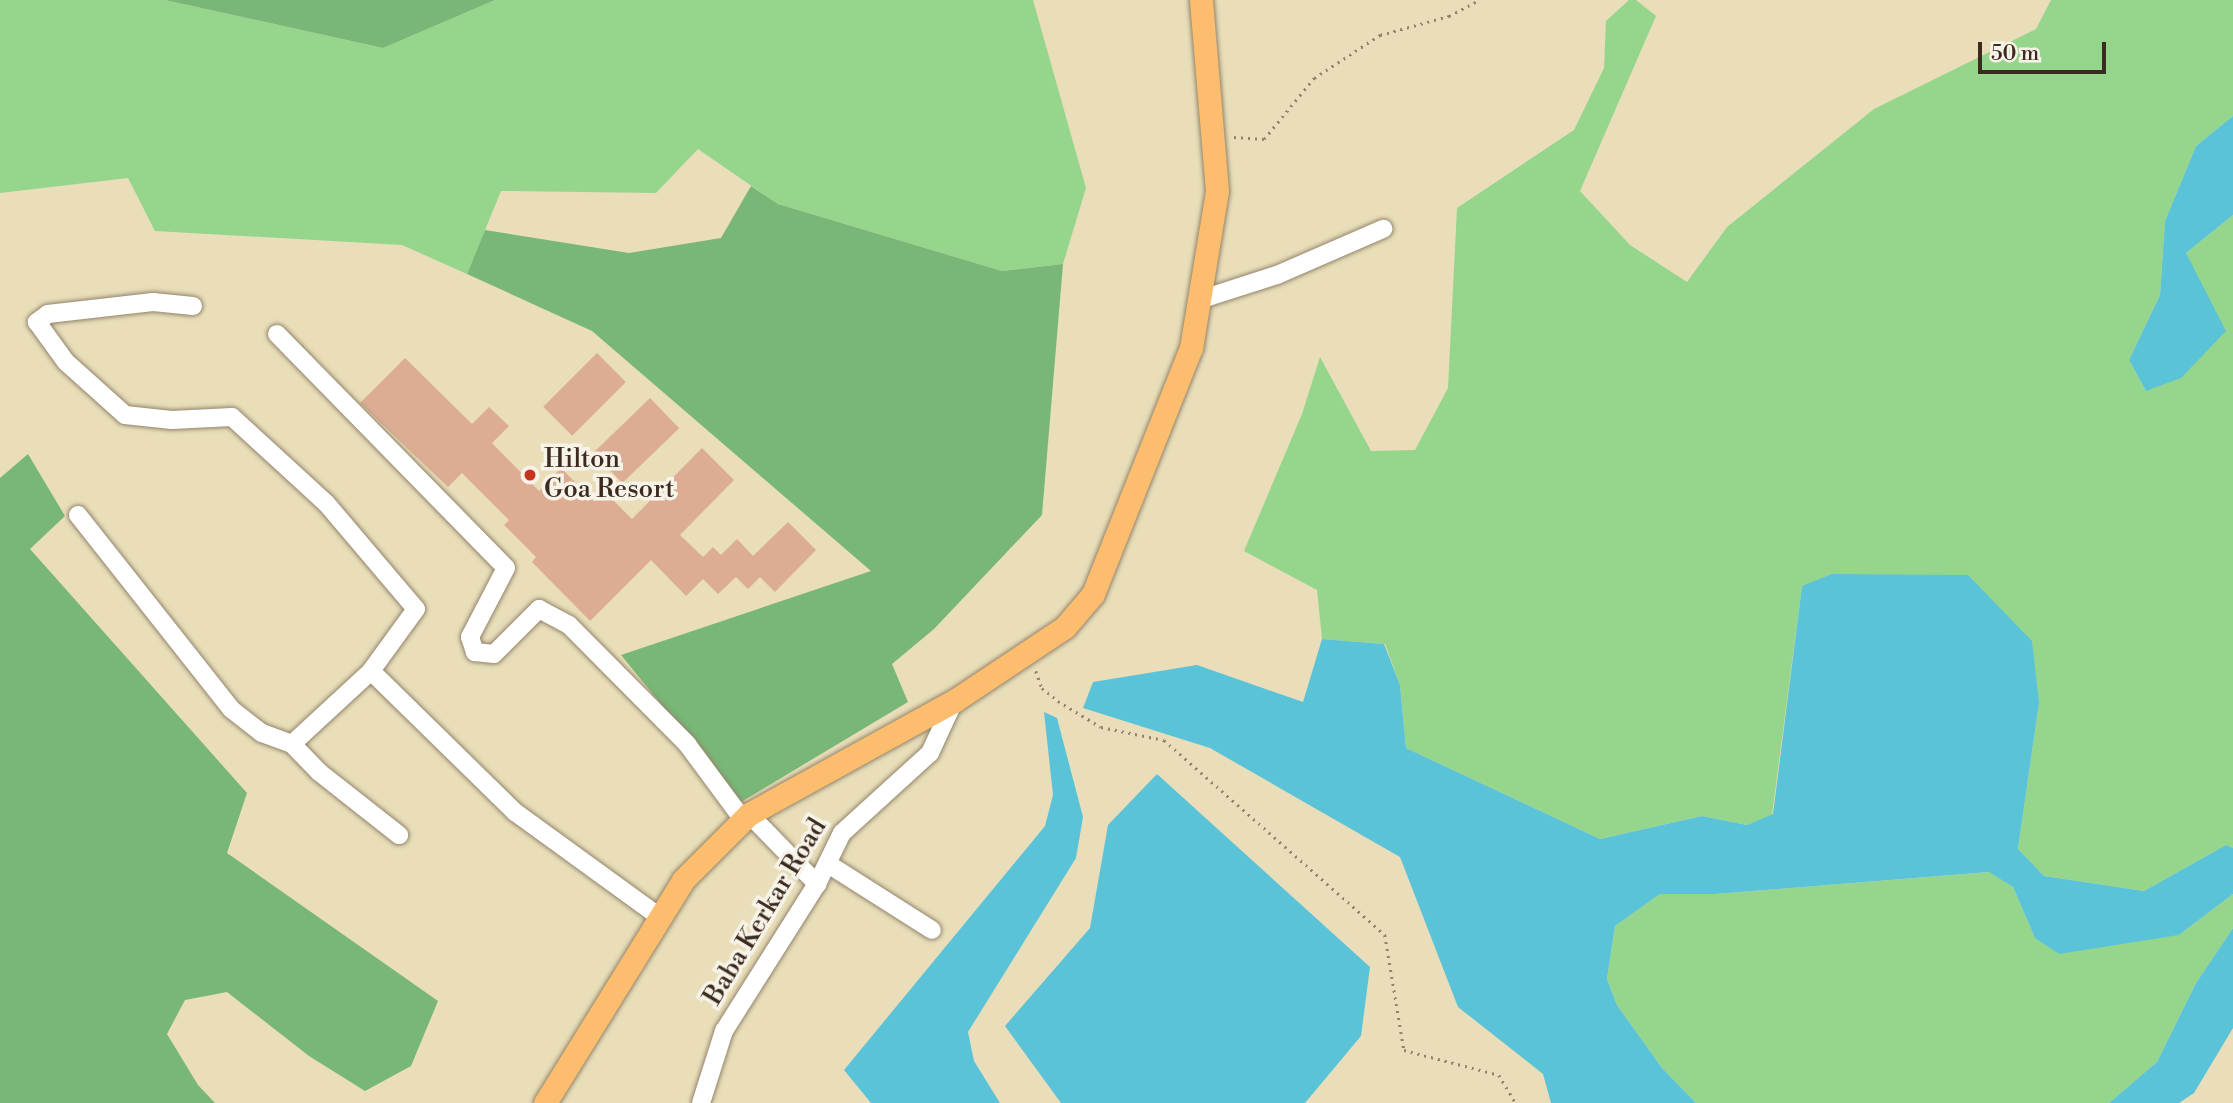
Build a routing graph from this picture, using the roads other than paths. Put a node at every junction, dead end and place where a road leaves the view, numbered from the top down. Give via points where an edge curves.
1 (1201, 0) edge
2 (1382, 229) dead end
3 (1199, 300) junction
4 (193, 306) dead end
5 (277, 334) dead end
6 (78, 515) dead end
7 (371, 671) junction
8 (954, 701) junction
9 (292, 744) junction
10 (747, 817) junction
11 (398, 835) dead end
12 (828, 864) junction
13 (817, 884) junction
14 (661, 918) junction
15 (932, 930) dead end
16 (545, 1103) edge
17 (701, 1103) edge

1 - 3 main road via 1217,191
2 - 3 street via 1277,275
3 - 8 main road via 1191,348 1093,594 1065,627
4 - 7 street via 153,302 48,314 37,322 66,362 125,415 172,420 232,417 327,503 416,609
5 - 10 street via 506,568 470,637 475,652 494,654 539,609 569,625 687,744
6 - 9 street via 231,709 262,733
7 - 9 street
7 - 14 street via 515,812
8 - 10 main road
8 - 12 street, Baba Kerkar Road via 930,753 842,833
9 - 11 street via 319,772
10 - 13 street
10 - 14 main road via 683,880
12 - 13 street, Baba Kerkar Road
12 - 15 street
13 - 17 street, Baba Kerkar Road via 724,1031
14 - 16 main road

